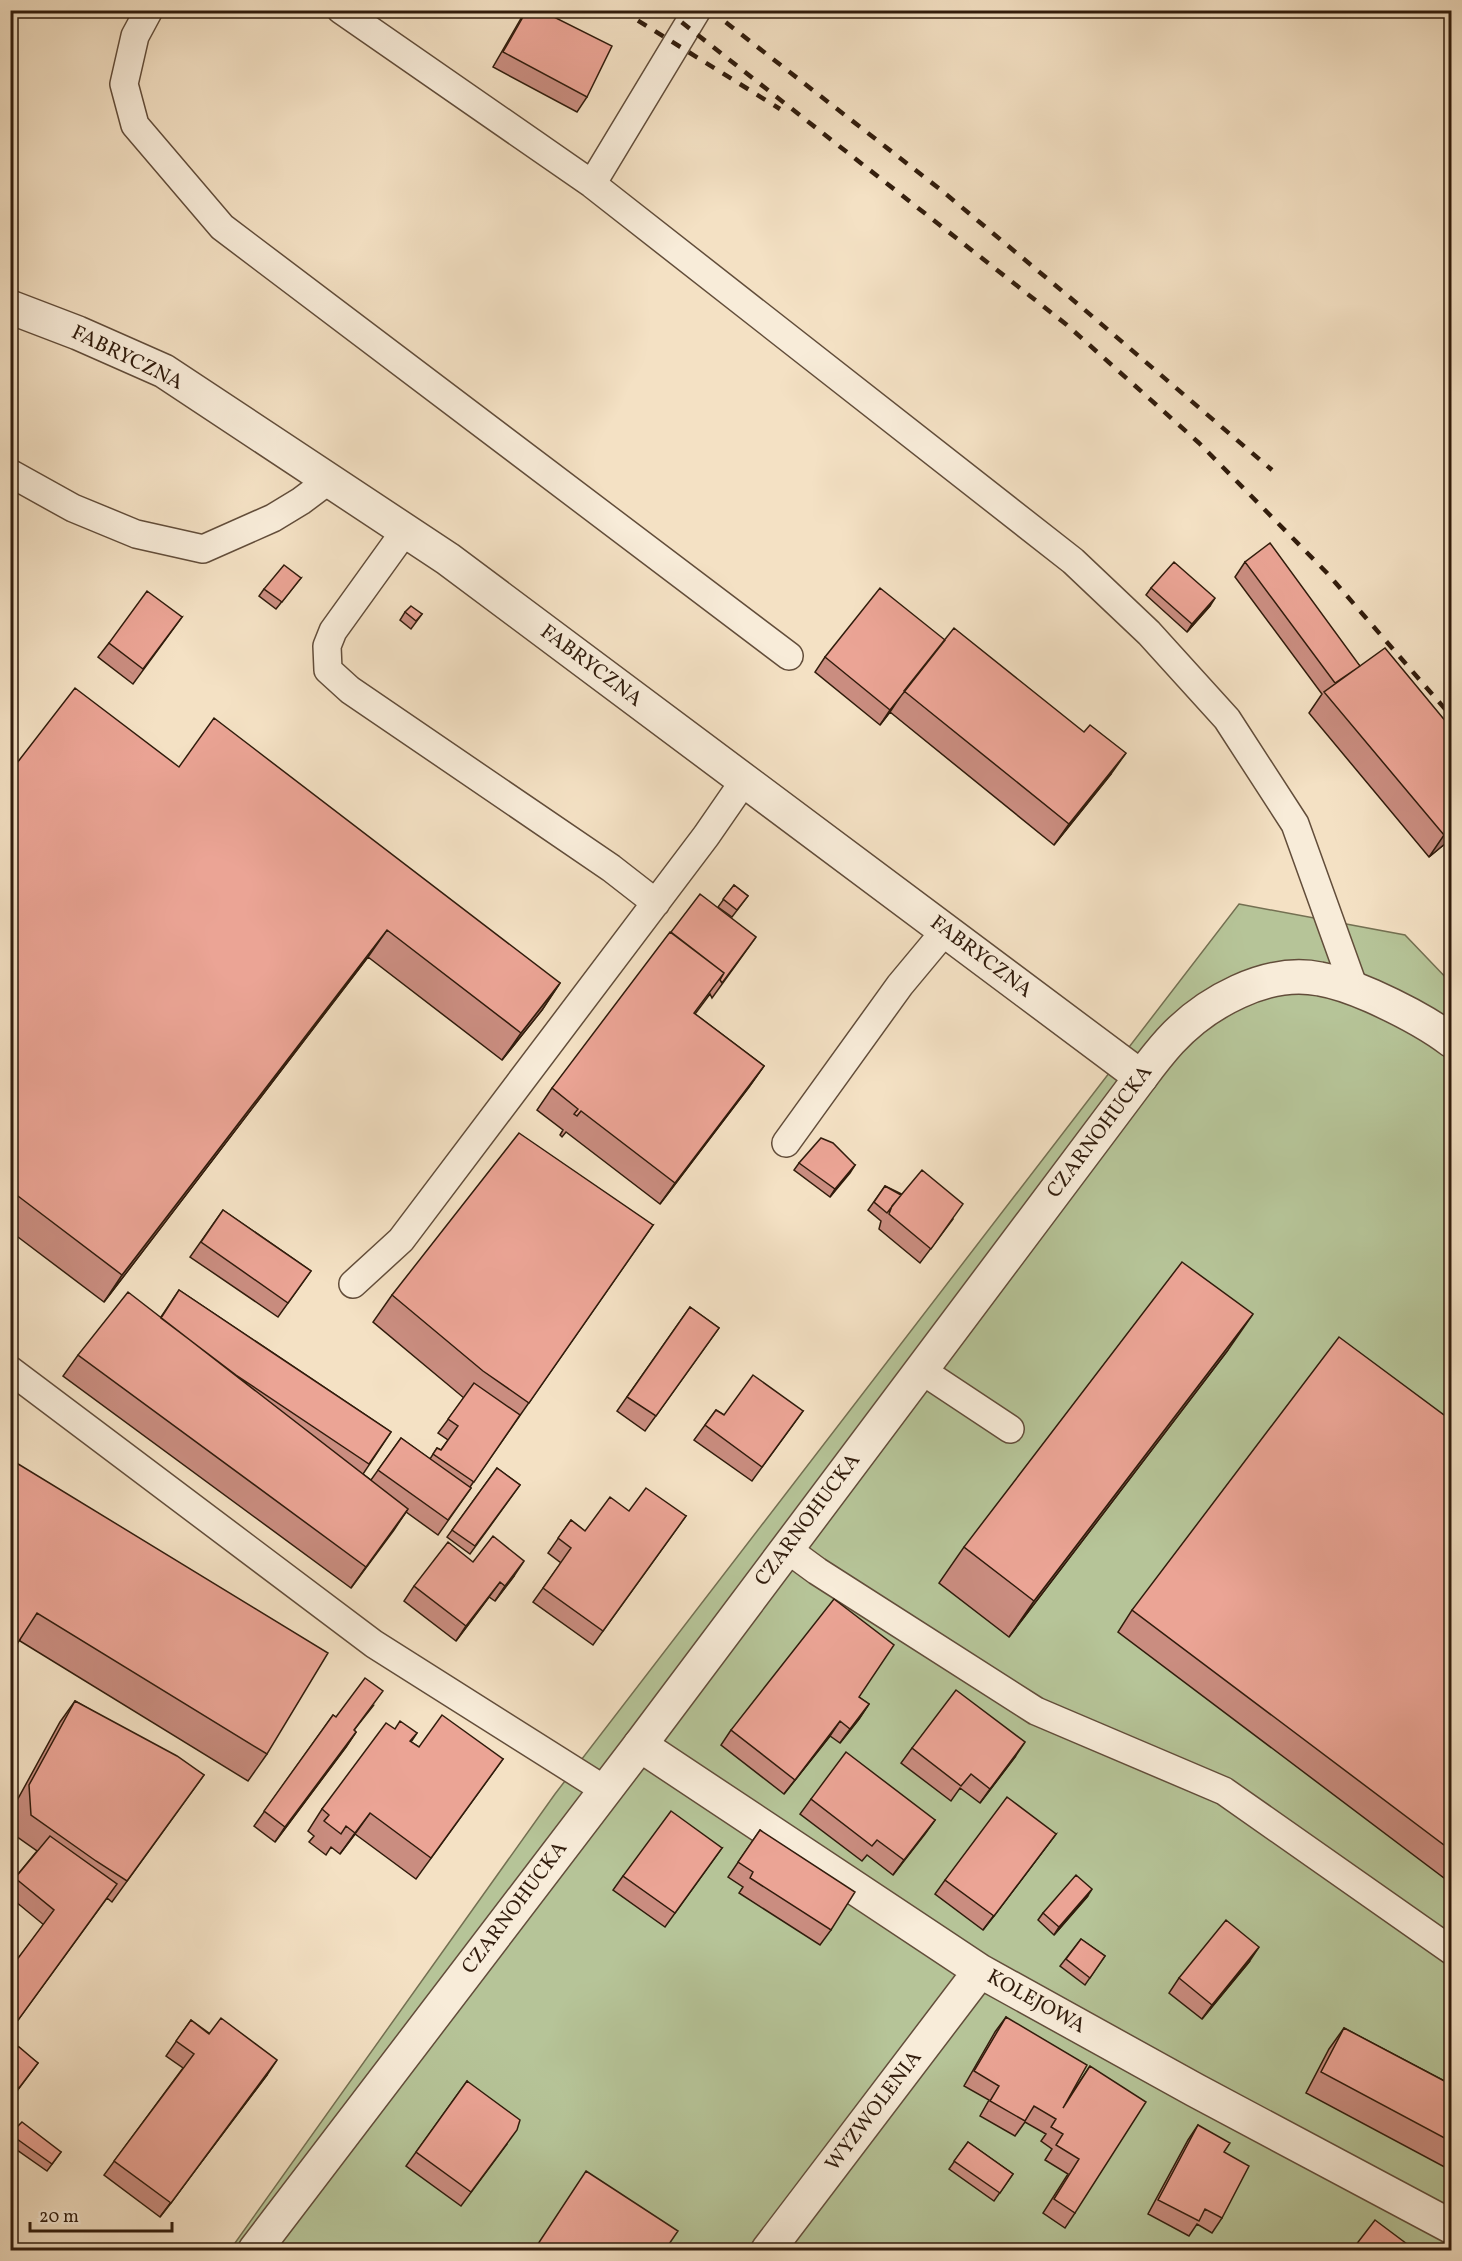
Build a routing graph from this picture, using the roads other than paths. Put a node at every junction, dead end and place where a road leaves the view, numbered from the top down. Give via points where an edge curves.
1 (149, 10) edge
2 (341, 10) edge
3 (697, 10) edge
4 (592, 184) junction
5 (10, 307) edge
6 (10, 473) edge
7 (329, 480) junction
8 (405, 531) junction
9 (789, 656) dead end
10 (744, 781) junction
11 (656, 903) junction
12 (945, 931) junction
13 (1354, 988) junction
14 (1452, 1041) edge
15 (1141, 1077) junction
16 (786, 1143) dead end
17 (353, 1284) dead end
18 (10, 1370) edge
19 (921, 1370) junction
20 (1010, 1429) dead end
21 (787, 1549) junction
22 (640, 1744) junction
23 (605, 1791) junction
24 (1452, 1952) edge
25 (980, 1971) junction
26 (1452, 2227) edge
27 (255, 2250) edge
28 (768, 2250) edge

1 - 9 lane via 135,36 124,84 135,125 222,227
2 - 4 lane
3 - 4 lane
4 - 13 lane via 1073,561 1149,633 1227,719 1295,824
5 - 7 street, FABRYCZNA via 164,371
6 - 7 lane via 73,508 136,534 203,549 273,518
7 - 8 street, FABRYCZNA
8 - 10 street, FABRYCZNA
8 - 11 lane via 333,631 327,646 328,670 350,690 612,868
10 - 11 lane
10 - 12 street, FABRYCZNA
11 - 17 lane via 401,1240
12 - 15 street, FABRYCZNA
12 - 16 lane via 900,985
13 - 14 street, CZARNOHUCKA via 1430,1024
13 - 15 street, CZARNOHUCKA via 1318,978 1280,977 1245,988 1216,1002 1171,1040
15 - 19 street, CZARNOHUCKA
18 - 23 lane via 374,1644
19 - 20 lane
19 - 21 street, CZARNOHUCKA
21 - 22 street, CZARNOHUCKA
21 - 24 lane via 1036,1711 1224,1791
22 - 23 street, CZARNOHUCKA
22 - 25 street, KOLEJOWA
23 - 27 street, CZARNOHUCKA
25 - 26 street, KOLEJOWA
25 - 28 street, WYZWOLENIA

